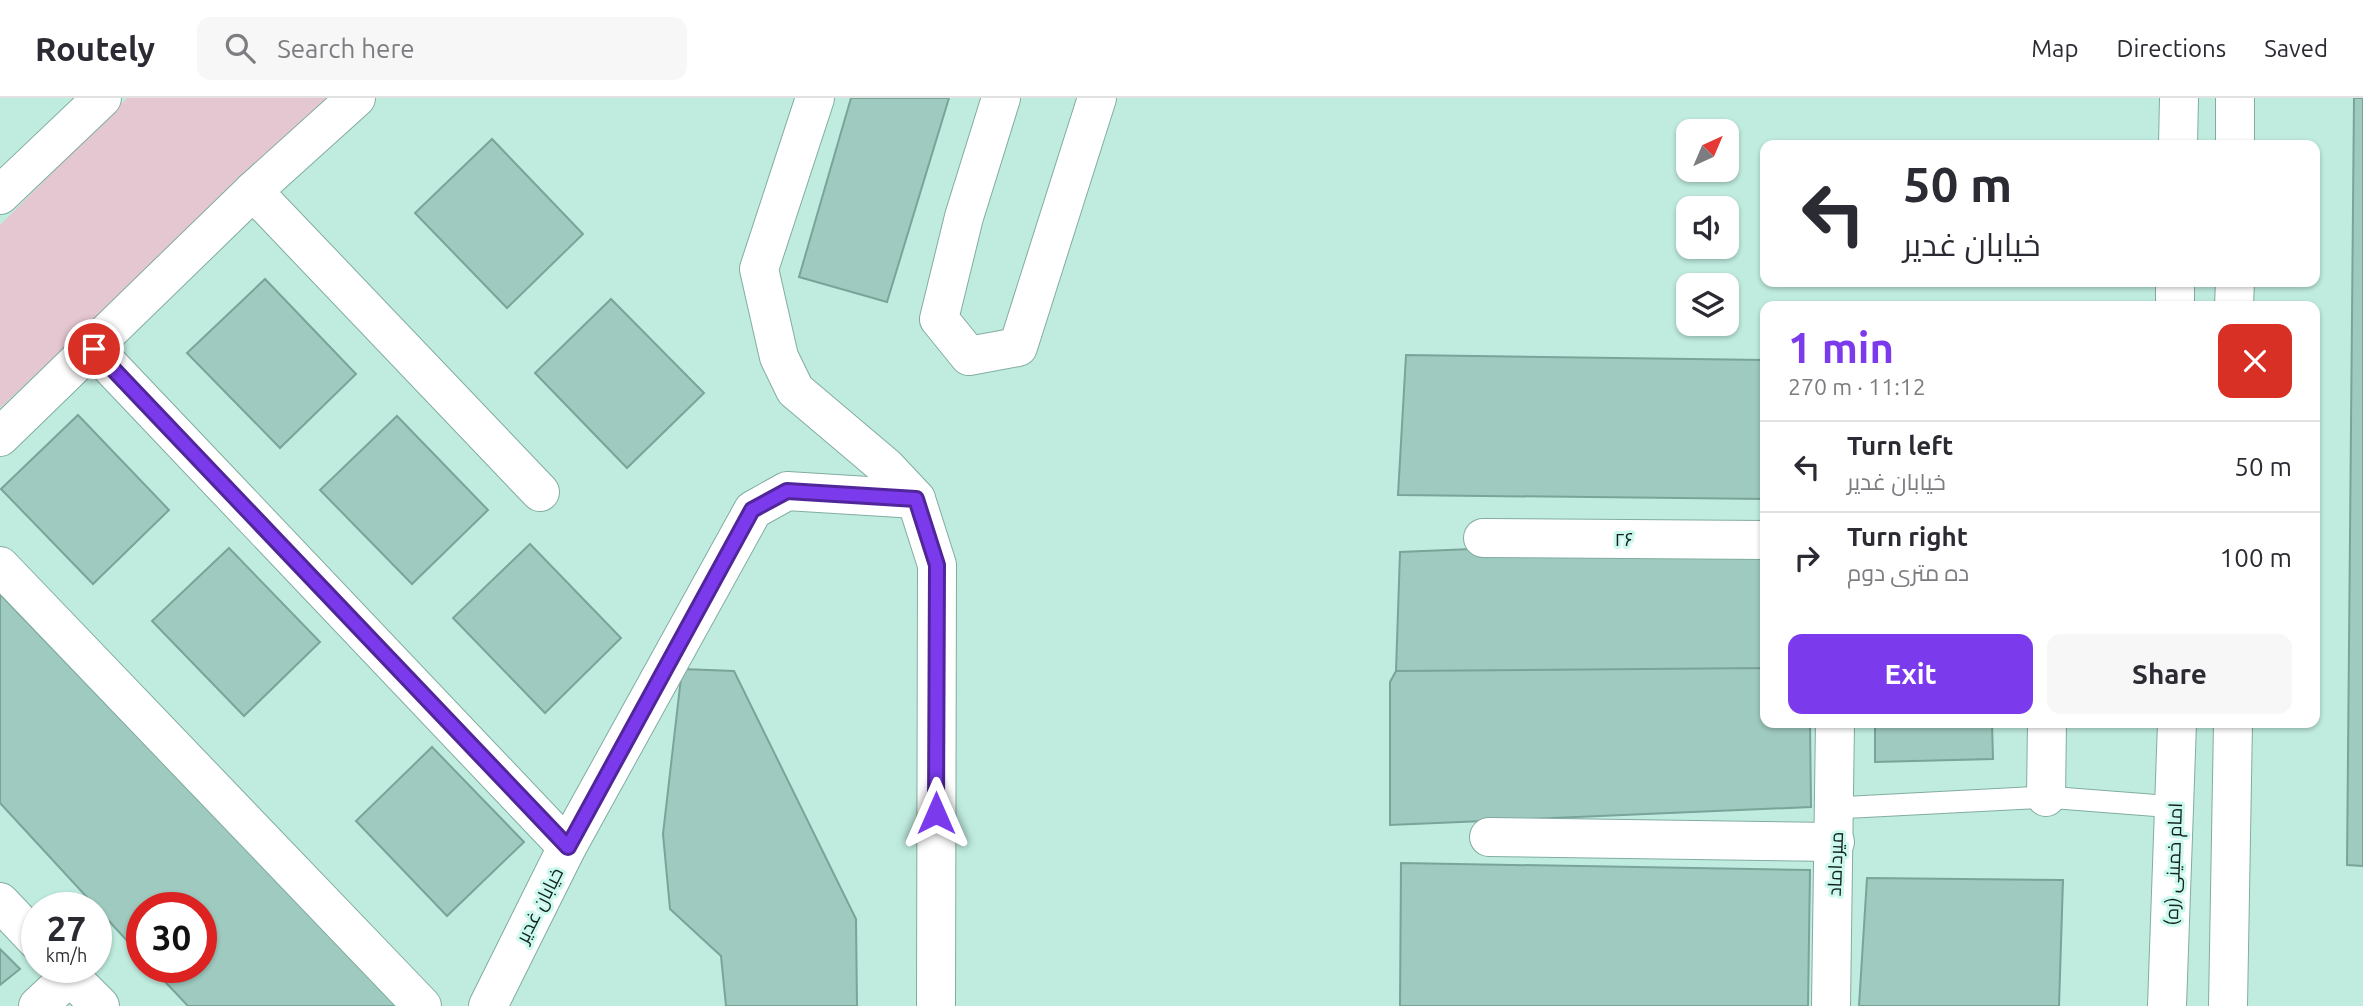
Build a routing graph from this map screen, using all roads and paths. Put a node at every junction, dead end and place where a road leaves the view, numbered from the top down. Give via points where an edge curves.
1 (102, 98) edge
2 (356, 98) edge
3 (815, 98) edge
4 (1001, 98) edge
5 (1097, 98) edge
6 (2179, 98) edge
7 (2235, 98) edge
8 (2178, 140) edge
9 (2235, 140) edge
10 (253, 191) junction
11 (0, 195) edge
12 (94, 349) junction
13 (0, 437) edge
14 (540, 492) dead end
15 (916, 499) junction
16 (1483, 537) dead end
17 (1760, 540) edge
18 (0, 565) edge
19 (1835, 728) edge
20 (2047, 728) edge
21 (2177, 728) edge
22 (2233, 728) edge
23 (2046, 797) junction
24 (2175, 807) junction
25 (1836, 825) junction
26 (1489, 837) dead end
27 (568, 847) junction
28 (0, 902) edge
29 (21, 924) edge
30 (57, 983) edge
31 (77, 983) edge
32 (38, 1006) edge
33 (100, 1006) edge
34 (422, 1006) edge
35 (488, 1006) edge
36 (936, 1006) edge
37 (1831, 1006) edge
38 (2168, 1006) edge
39 (2228, 1006) edge

1 - 11 street
2 - 10 street
3 - 15 street via 759,269 779,357 794,390 886,467
4 - 5 street via 939,319 969,355 1018,347
6 - 8 street
7 - 9 street
10 - 12 street
10 - 14 street
12 - 13 street
12 - 27 street
15 - 27 street, خیابان غدیر via 787,491 752,510
15 - 36 street via 937,565
16 - 17 street, ۲۶
18 - 34 street
19 - 25 street, میرداماد
20 - 23 street
21 - 24 street, امام خمینی (ره)
22 - 39 street
23 - 24 lane
23 - 25 lane
24 - 38 street, امام خمینی (ره)
25 - 26 street
25 - 37 street, میرداماد
27 - 35 street, خیابان غدیر
28 - 29 street
30 - 32 street
31 - 33 street

